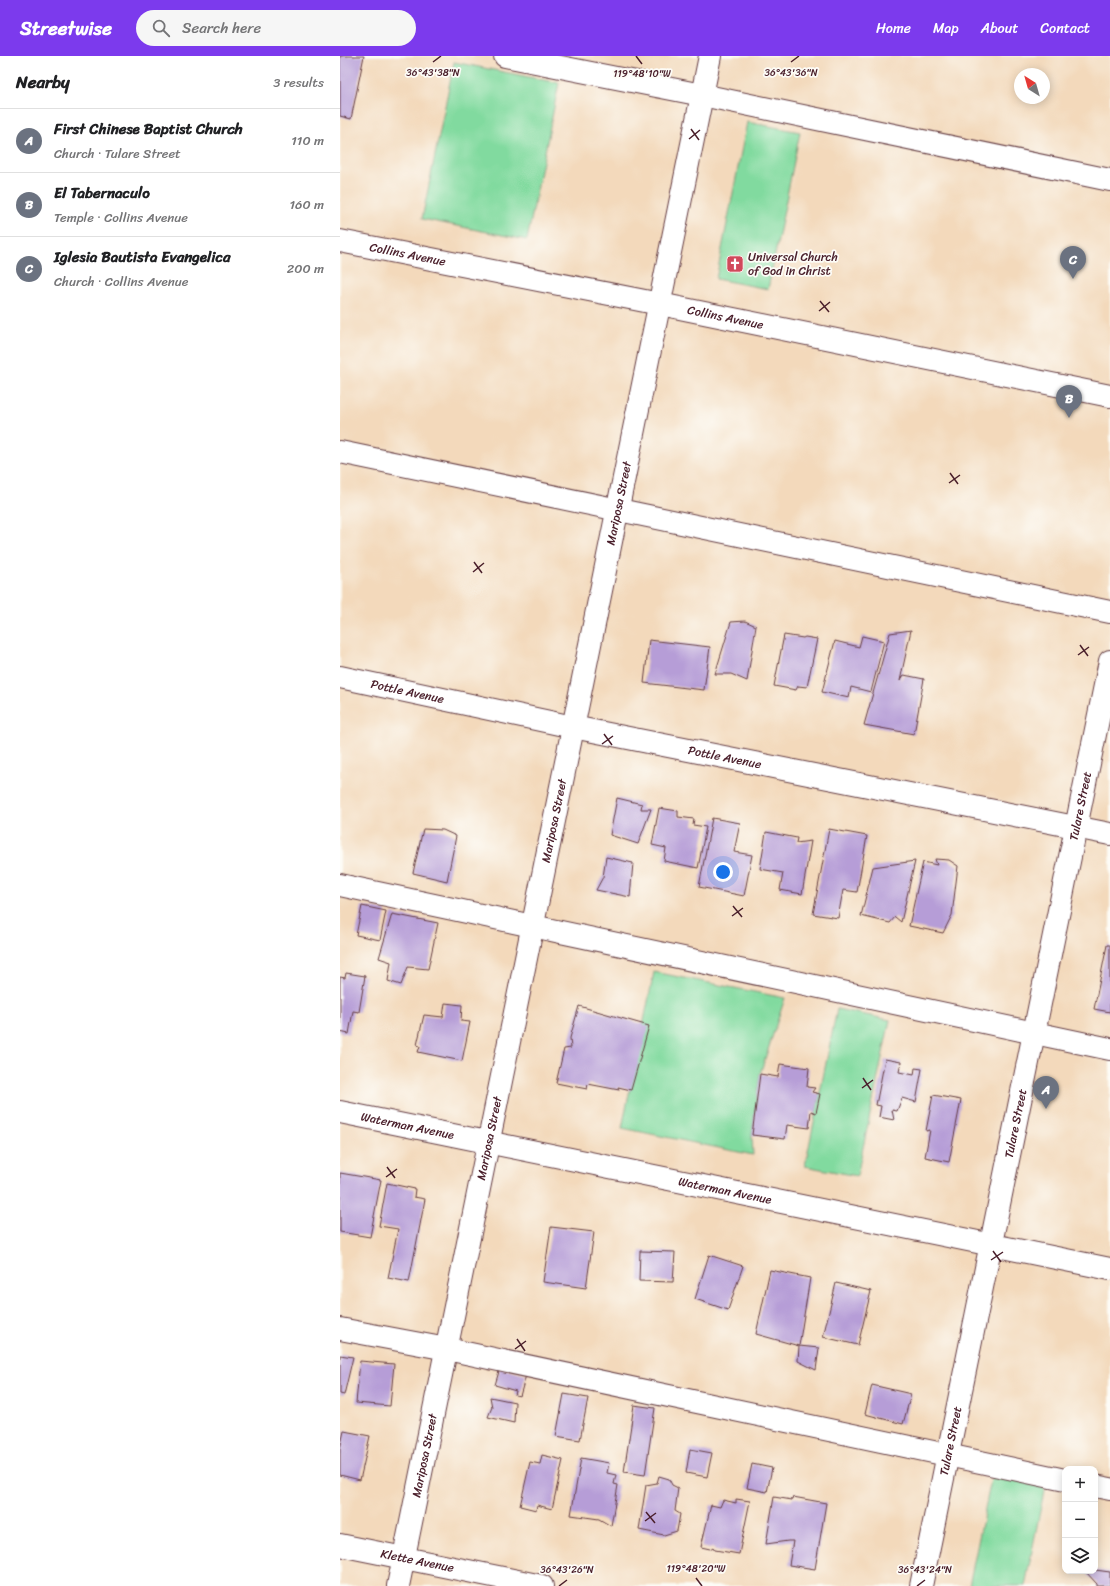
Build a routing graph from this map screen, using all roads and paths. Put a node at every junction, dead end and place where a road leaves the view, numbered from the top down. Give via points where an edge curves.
1 (505, 56) edge
2 (710, 56) edge
3 (702, 95) junction
4 (1110, 180) edge
5 (340, 241) edge
6 (660, 304) junction
7 (1110, 396) edge
8 (340, 452) edge
9 (618, 510) junction
10 (1110, 612) edge
11 (1110, 661) edge
12 (340, 677) edge
13 (1105, 712) edge
14 (573, 727) junction
15 (1077, 828) junction
16 (1110, 834) edge
17 (340, 885) edge
18 (533, 926) junction
19 (1035, 1033) junction
20 (1110, 1049) edge
21 (340, 1112) edge
22 (489, 1142) junction
23 (990, 1245) junction
24 (1110, 1268) edge
25 (340, 1329) edge
26 (446, 1349) junction
27 (948, 1456) junction
28 (1062, 1479) edge
29 (1098, 1487) edge
30 (1110, 1489) edge
31 (340, 1545) edge
32 (404, 1558) junction
33 (398, 1586) edge
34 (542, 1586) edge
35 (921, 1586) edge

1 - 3 street
2 - 3 street, Mariposa Street
3 - 4 street
3 - 6 street, Mariposa Street
5 - 6 street, Collins Avenue
6 - 7 street, Collins Avenue
6 - 9 street, Mariposa Street
8 - 9 street
9 - 10 street
9 - 14 street, Mariposa Street
11 - 13 street, Tulare Street
12 - 14 street, Pottle Avenue
13 - 15 street, Tulare Street
14 - 15 street, Pottle Avenue
14 - 18 street, Mariposa Street
15 - 16 street, Pottle Avenue
15 - 19 street, Tulare Street
17 - 18 street
18 - 19 street
18 - 22 street, Mariposa Street
19 - 20 street
19 - 23 street, Tulare Street
21 - 22 street, Waterman Avenue
22 - 23 street, Waterman Avenue
22 - 26 street, Mariposa Street
23 - 24 street, Waterman Avenue
23 - 27 street, Tulare Street
25 - 26 street
26 - 27 street
26 - 32 street, Mariposa Street
27 - 28 street
27 - 35 street, Tulare Street
29 - 30 street
31 - 32 street, Klette Avenue
32 - 33 street, Mariposa Street
32 - 34 street, Klette Avenue

